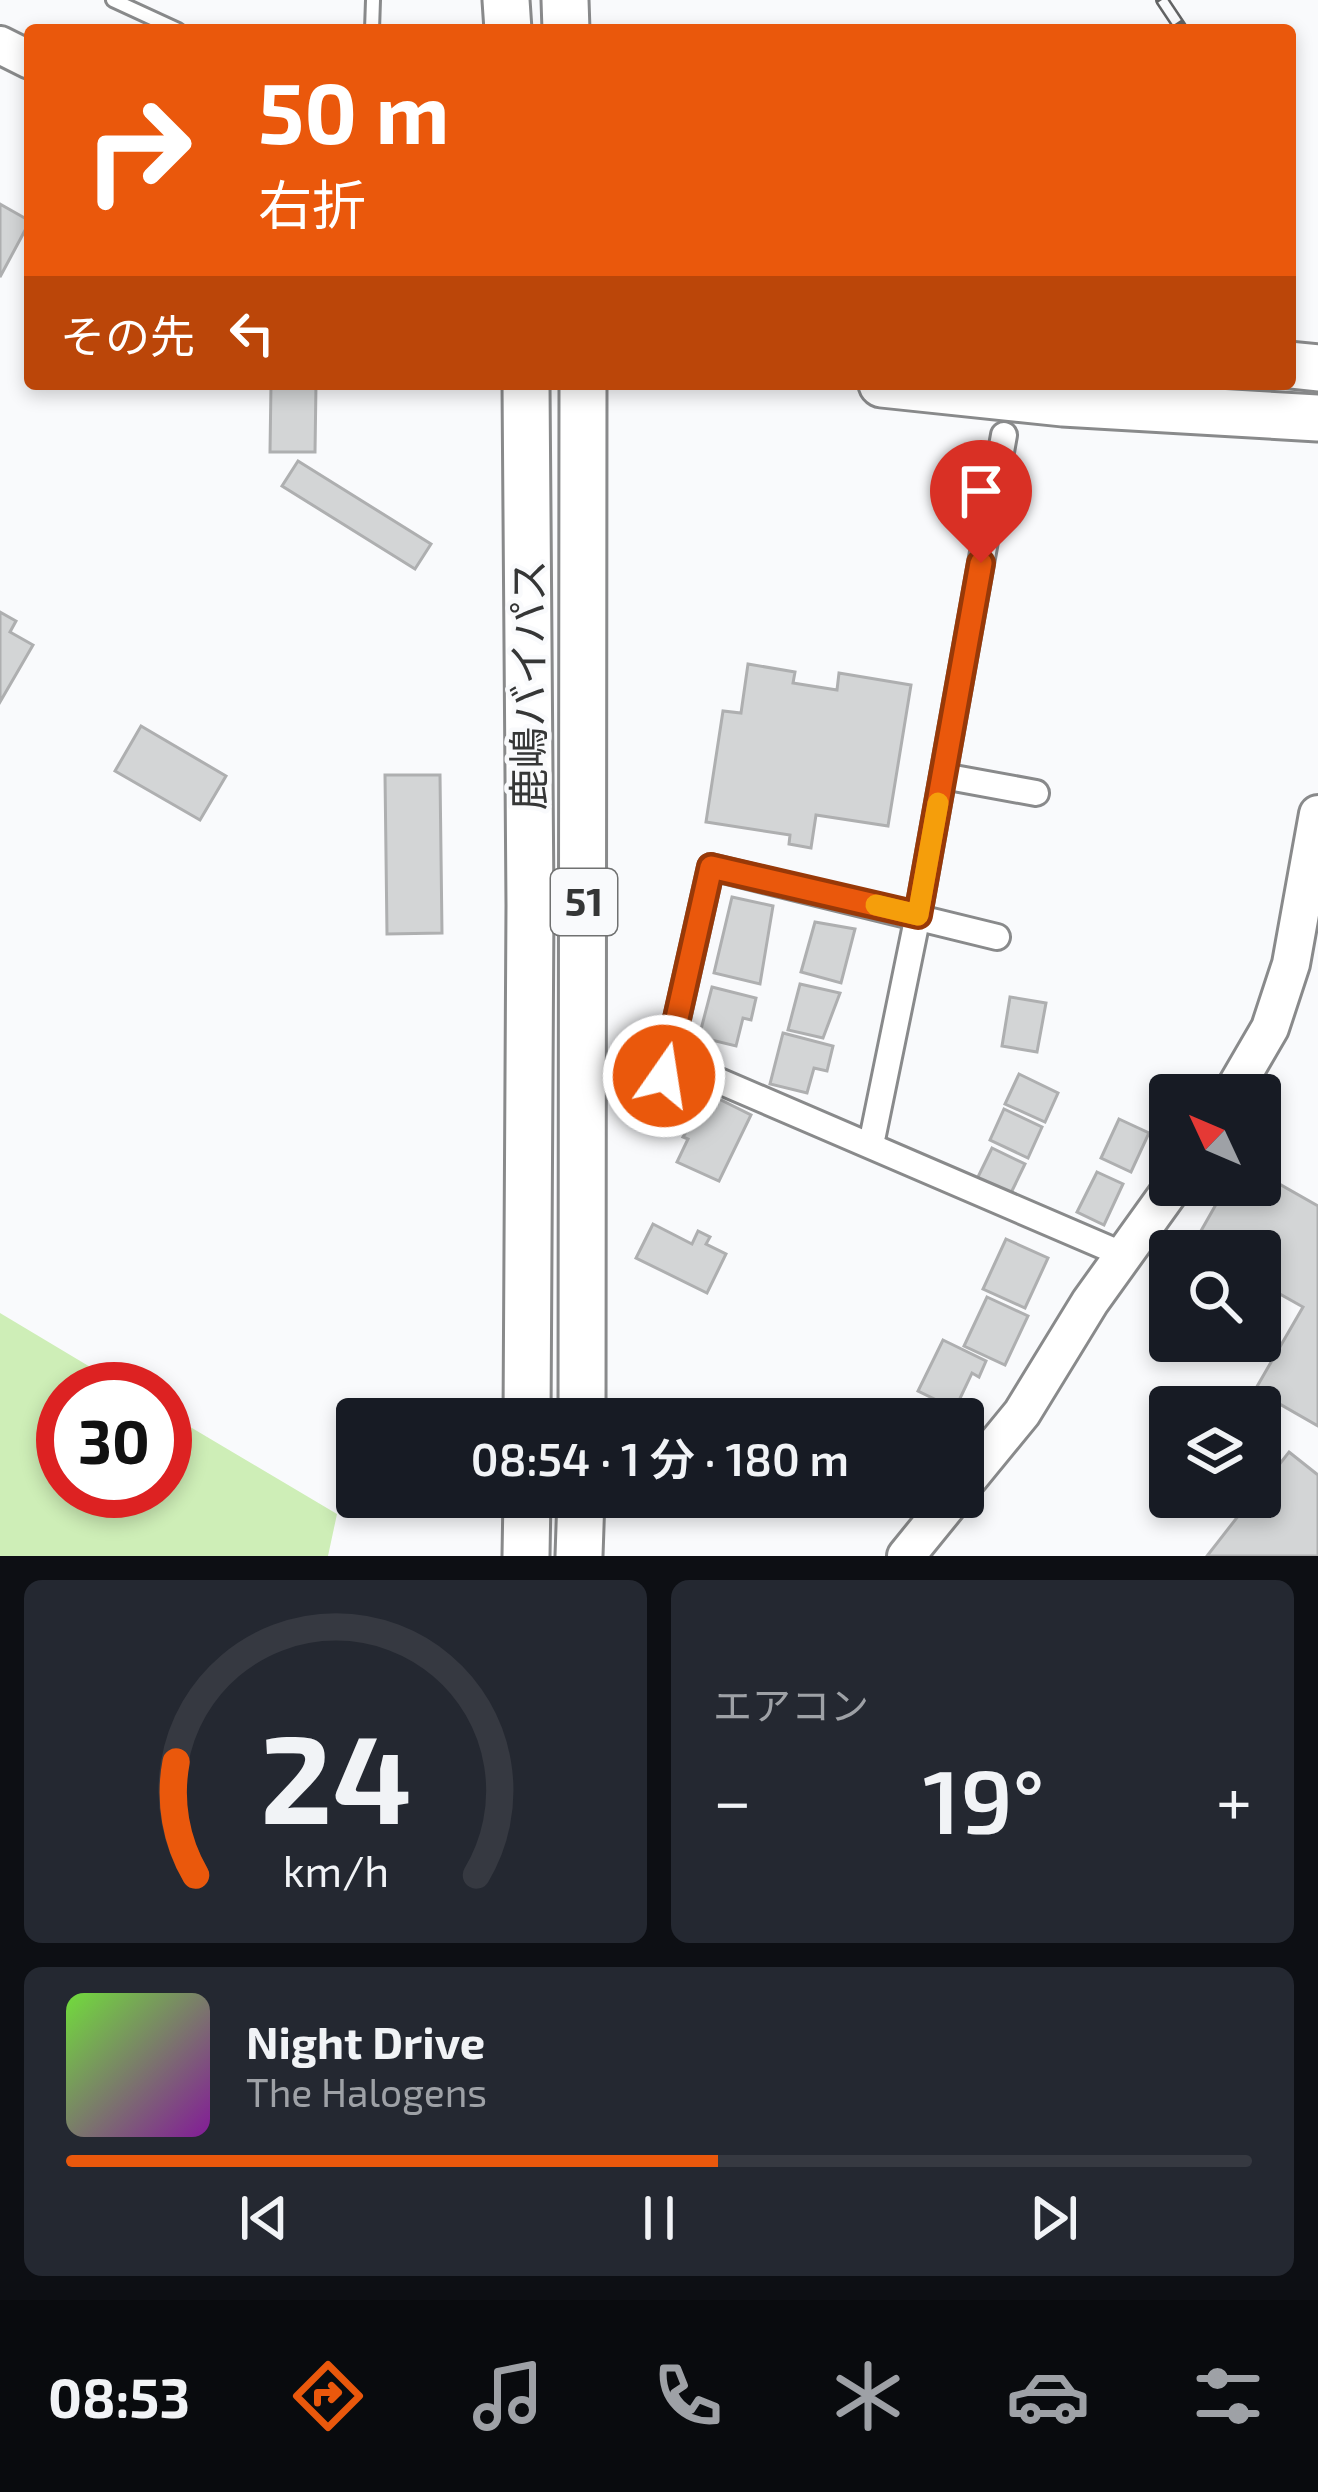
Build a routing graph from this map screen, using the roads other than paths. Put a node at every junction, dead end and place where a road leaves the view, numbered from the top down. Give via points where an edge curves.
1 (113, 0) edge
2 (165, 24) edge
3 (526, 390) edge
4 (584, 390) edge
5 (939, 390) edge
6 (1318, 418) edge
7 (1004, 435) dead end
8 (943, 776) junction
9 (1036, 793) dead end
10 (1318, 814) edge
11 (918, 915) junction
12 (997, 937) dead end
13 (668, 1059) junction
14 (584, 1071) junction
15 (1243, 1074) edge
16 (873, 1135) dead end
17 (1159, 1206) edge
18 (1124, 1255) junction
19 (527, 1398) edge
20 (582, 1398) edge
21 (984, 1459) edge
22 (526, 1518) edge
23 (580, 1518) edge
24 (936, 1518) edge
25 (526, 1556) edge
26 (579, 1556) edge
27 (906, 1556) edge

1 - 2 lane
3 - 19 highway, 鹿嶋バイパス / 51
4 - 14 highway, 鹿嶋バイパス / 51
5 - 6 highway
7 - 8 street
8 - 9 street
8 - 11 street
10 - 15 street via 1292,964
11 - 12 street
11 - 13 street via 711,867
11 - 16 street
13 - 14 street via 664,1076 649,1082
13 - 18 street
14 - 20 highway, 鹿嶋バイパス / 51
17 - 18 street
18 - 21 street
22 - 25 highway
23 - 26 highway
24 - 27 street

